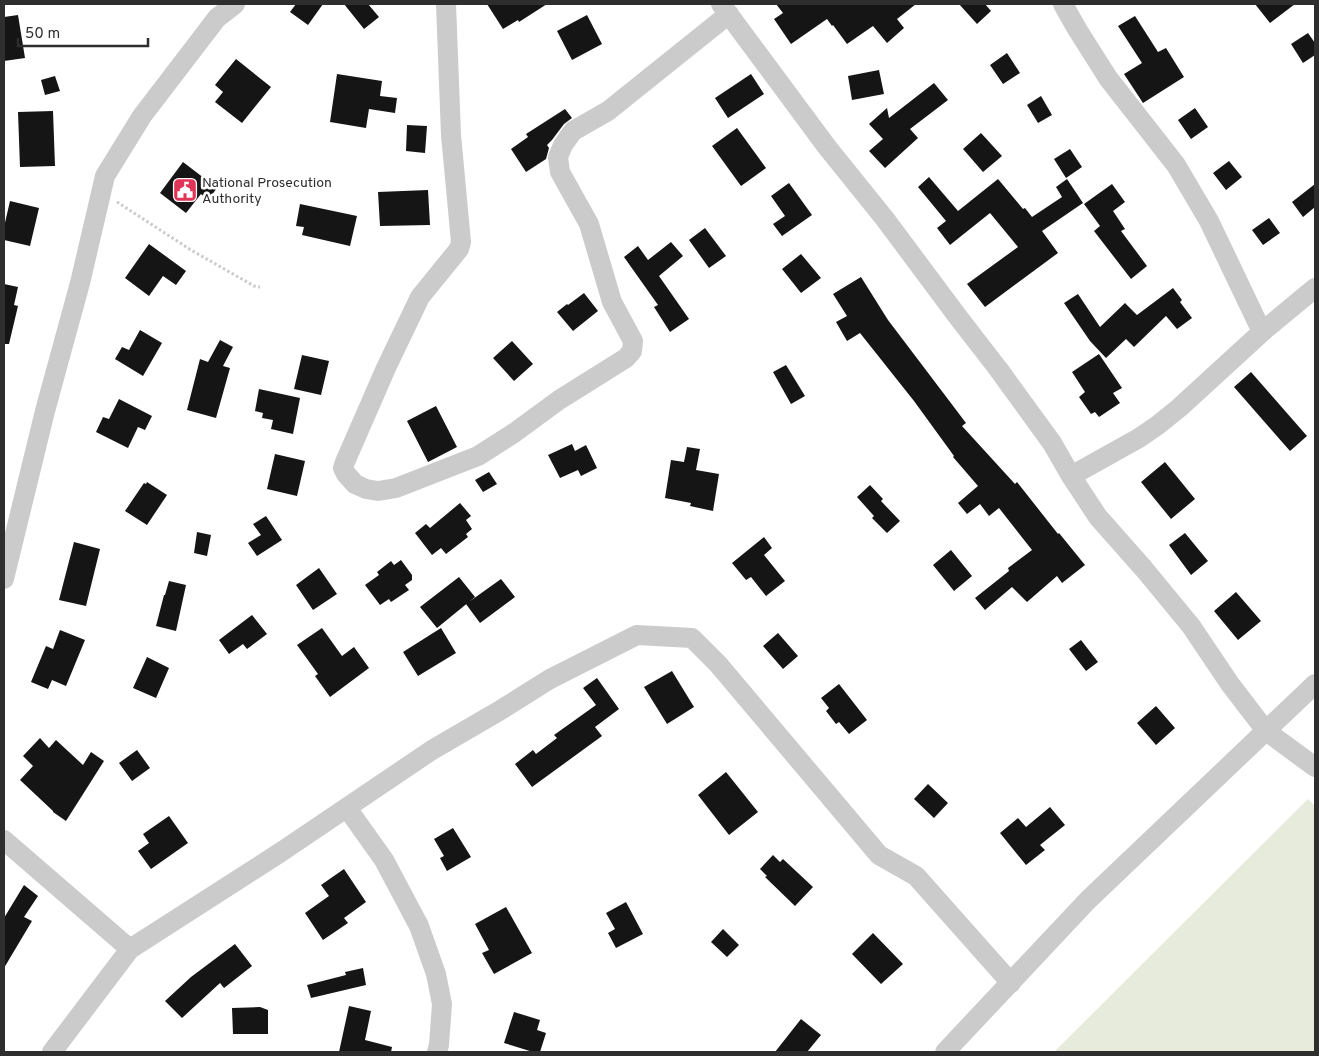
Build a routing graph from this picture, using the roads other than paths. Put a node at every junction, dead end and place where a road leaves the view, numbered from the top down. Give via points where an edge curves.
1 (235, 4) edge
2 (446, 4) edge
3 (1063, 4) edge
4 (725, 9) edge
5 (1315, 288) edge
6 (1262, 332) junction
7 (1071, 476) junction
8 (4, 579) edge
9 (1315, 684) edge
10 (1266, 731) junction
11 (1315, 767) edge
12 (347, 808) junction
13 (4, 840) edge
14 (130, 949) junction
15 (1011, 982) junction
16 (52, 1052) edge
17 (437, 1052) edge
18 (945, 1052) edge

1 - 8 street via 217,18 142,116 105,176
2 - 4 street via 451,136 462,242 420,297 345,462 343,468 355,484 378,491 396,488 478,456 632,351 633,341 612,302 589,224 560,172 558,157 573,131 608,111
3 - 6 street via 1108,78 1176,166 1208,221
4 - 7 street via 999,370 1052,443
5 - 6 street
6 - 7 street via 1158,425
7 - 10 street via 1098,517 1191,626
9 - 10 street
10 - 11 street
10 - 15 street via 1088,900
12 - 14 street
12 - 15 street via 432,750 550,679 637,635 692,638 718,664 879,855 916,876
12 - 17 street via 384,860 419,926 436,974 442,1004
13 - 14 street
14 - 16 street
15 - 18 street

